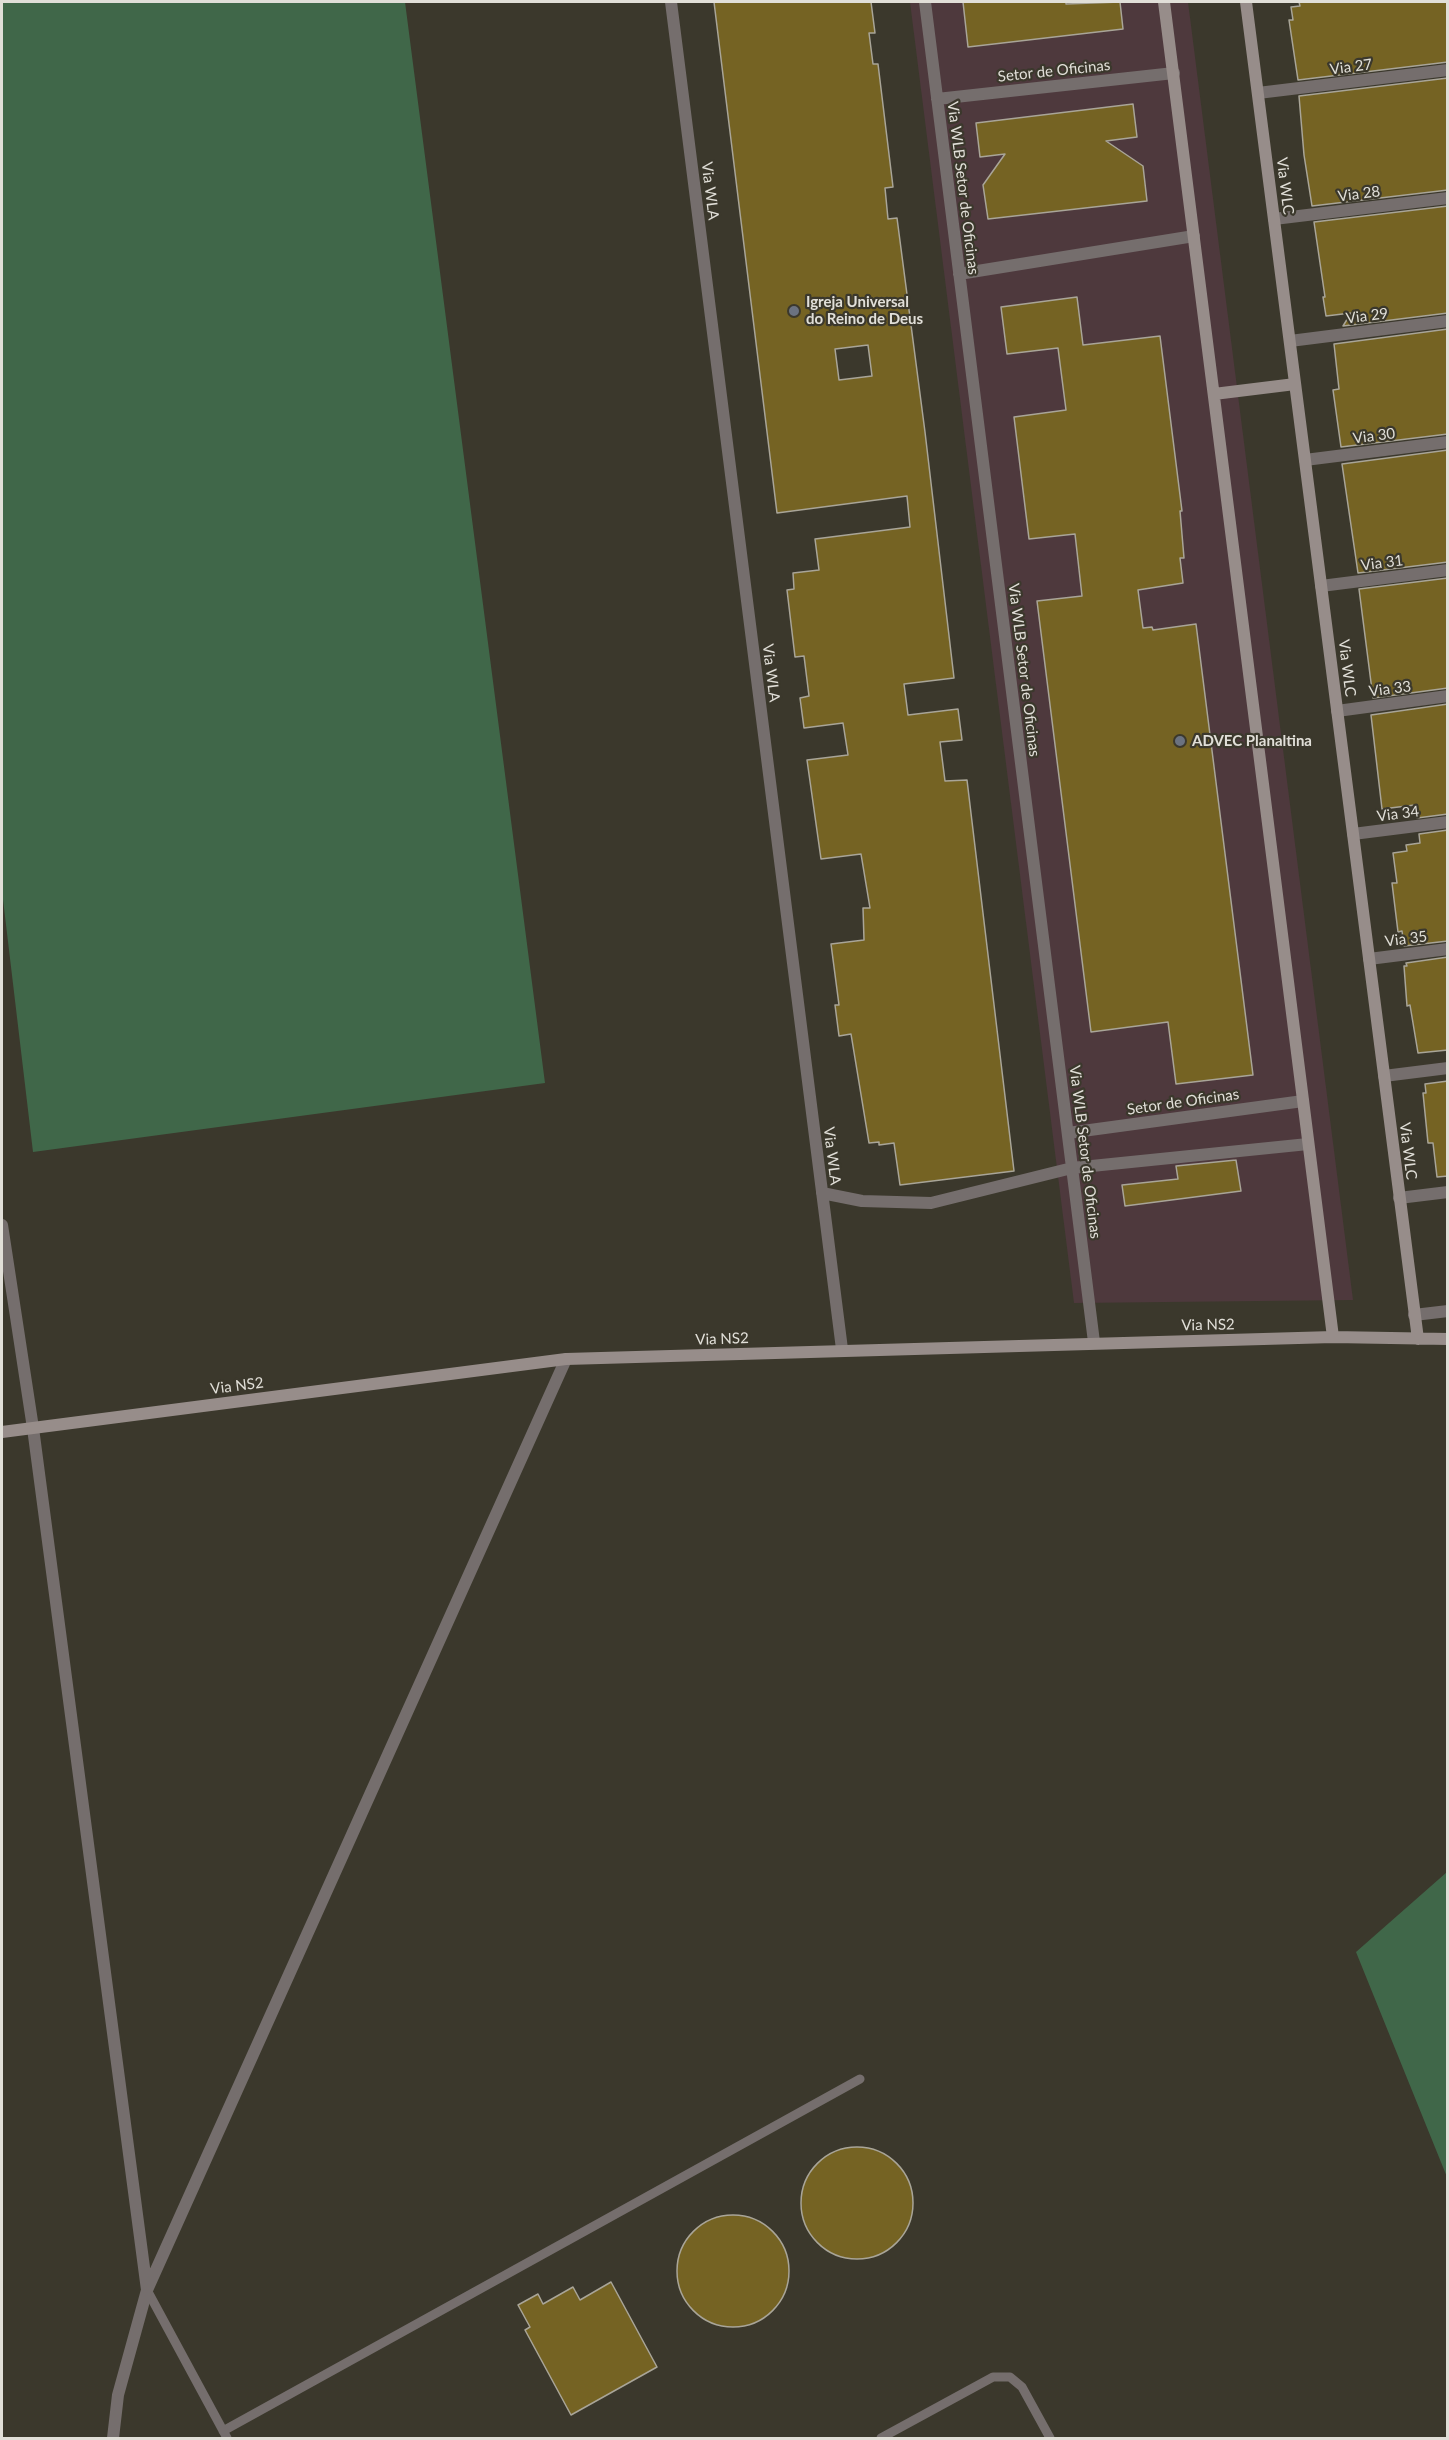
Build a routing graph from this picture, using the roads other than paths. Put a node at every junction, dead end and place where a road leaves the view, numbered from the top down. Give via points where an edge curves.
1 (671, 2) edge
2 (925, 2) edge
3 (1164, 2) edge
4 (1246, 2) edge
5 (1448, 70) edge
6 (1174, 73) junction
7 (1258, 93) junction
8 (937, 99) junction
9 (1448, 198) edge
10 (1274, 219) junction
11 (1194, 236) junction
12 (959, 274) junction
13 (1448, 321) edge
14 (1290, 341) junction
15 (1295, 384) junction
16 (1214, 394) junction
17 (1448, 442) edge
18 (1305, 460) junction
19 (1448, 570) edge
20 (1321, 586) junction
21 (1448, 696) edge
22 (1337, 711) junction
23 (1448, 822) edge
24 (1353, 834) junction
25 (1448, 949) edge
26 (1369, 959) junction
27 (1448, 1068) edge
28 (1384, 1076) junction
29 (1303, 1101) junction
30 (1068, 1133) junction
31 (1308, 1144) junction
32 (1072, 1168) junction
33 (1448, 1192) edge
34 (822, 1193) junction
35 (1399, 1197) junction
36 (2, 1234) edge
37 (1448, 1311) edge
38 (1414, 1315) junction
39 (1332, 1337) junction
40 (1418, 1339) junction
41 (1448, 1339) edge
42 (1094, 1342) junction
43 (842, 1349) junction
44 (566, 1359) junction
45 (33, 1428) junction
46 (2, 1432) edge
47 (860, 2079) dead end
48 (147, 2290) junction
49 (225, 2435) edge
50 (113, 2439) edge
51 (881, 2439) edge
52 (1050, 2439) edge

1 - 34 street, Via WLA
2 - 8 street, Via WLB Setor de Oficinas
3 - 6 street
4 - 7 street, Via WLC
5 - 7 street, Via 27
6 - 8 street, Setor de Oficinas
6 - 11 street
7 - 10 street, Via WLC
8 - 12 street, Via WLB Setor de Oficinas
9 - 10 street, Via 28
10 - 14 street, Via WLC
11 - 12 street
11 - 16 street
12 - 30 street, Via WLB Setor de Oficinas
13 - 14 street, Via 29
14 - 15 street, Via WLC
15 - 16 street
15 - 18 street, Via WLC
16 - 29 street
17 - 18 street, Via 30
18 - 20 street, Via WLC
19 - 20 street, Via 31
20 - 22 street, Via WLC
21 - 22 street, Via 33
22 - 24 street, Via WLC
23 - 24 street, Via 34
24 - 26 street, Via WLC
25 - 26 street, Via 35
26 - 28 street, Via WLC
27 - 28 street
28 - 35 street, Via WLC
29 - 30 street, Setor de Oficinas
29 - 31 street
30 - 32 street, Via WLB Setor de Oficinas
31 - 32 street
31 - 39 street
32 - 34 street via 931,1203 862,1201
32 - 42 street, Via WLB Setor de Oficinas
33 - 35 street
34 - 43 street, Via WLA
35 - 38 street, Via WLC
36 - 45 street
37 - 38 street
38 - 40 street, Via WLC
39 - 40 street, Via NS2
39 - 42 street, Via NS2
40 - 41 street, Via NS2
42 - 43 street, Via NS2
43 - 44 street, Via NS2
44 - 45 street, Via NS2
44 - 48 street
45 - 46 street, Via NS2
45 - 48 street
47 - 49 lane
48 - 49 lane
48 - 50 street via 118,2395
51 - 52 lane via 993,2378 1010,2377 1022,2387

